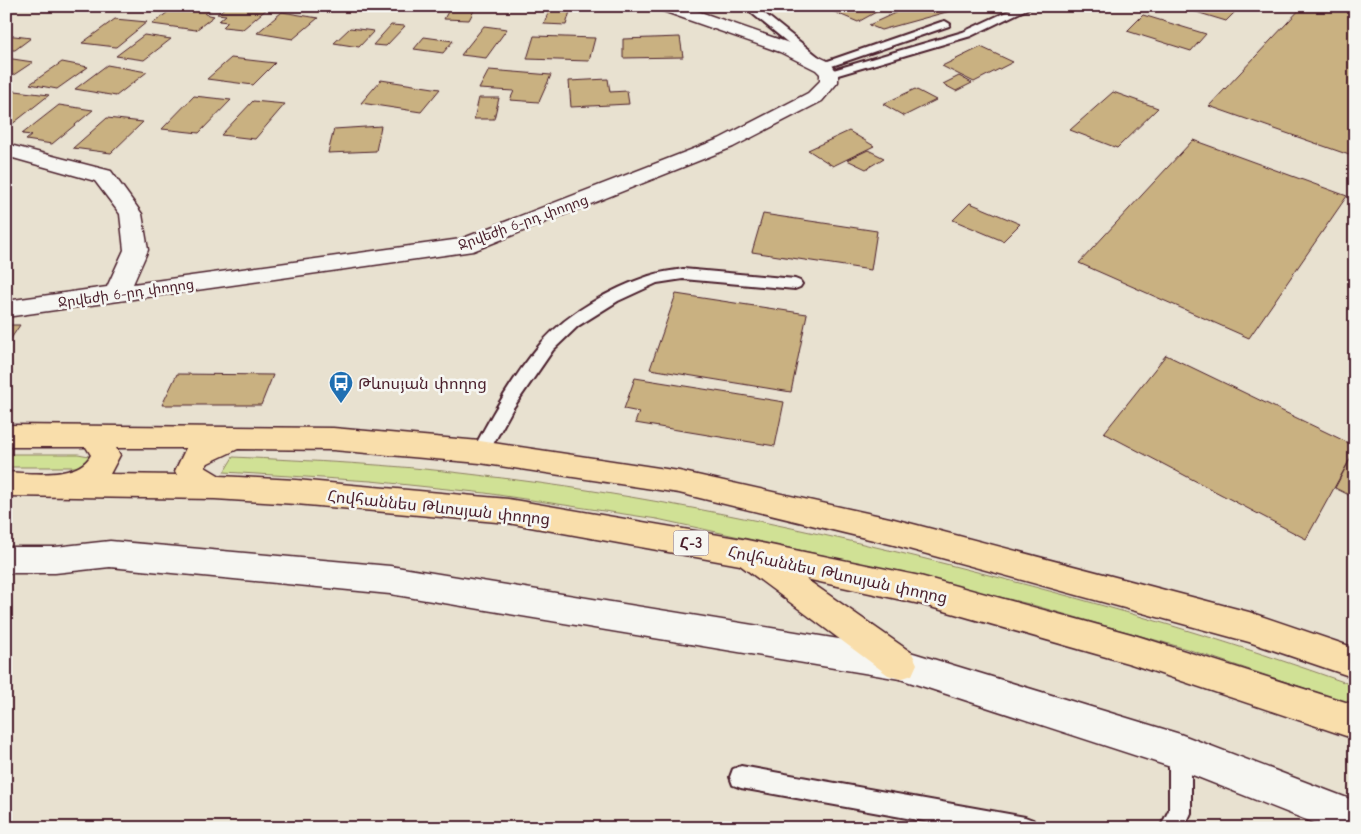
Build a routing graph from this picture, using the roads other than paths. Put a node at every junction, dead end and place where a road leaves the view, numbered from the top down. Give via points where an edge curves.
1 (666, 6) edge
2 (748, 6) edge
3 (1028, 6) edge
4 (945, 24) dead end
5 (826, 70) junction
6 (6, 150) edge
7 (795, 284) dead end
8 (116, 295) junction
9 (6, 309) edge
10 (6, 436) edge
11 (94, 437) junction
12 (234, 439) junction
13 (480, 452) junction
14 (6, 484) edge
15 (69, 484) junction
16 (215, 487) junction
17 (742, 552) junction
18 (6, 560) edge
19 (1355, 663) edge
20 (900, 664) junction
21 (1355, 722) edge
22 (1180, 752) junction
23 (741, 777) dead end
24 (1355, 820) edge
25 (1025, 828) edge
26 (1171, 828) edge

1 - 5 street via 786,48
2 - 5 lane
3 - 5 lane via 967,34
4 - 5 lane
5 - 8 street, Ջրվեժի 6-րդ փողոց via 830,82 815,97 726,143 465,246
6 - 8 street via 103,176 131,214 136,250
7 - 13 lane via 683,274 654,279 612,298 573,322 548,346 507,404
8 - 9 street, Ջրվեժի 6-րդ փողոց
10 - 11 main road
11 - 12 main road
11 - 15 main road via 106,454 98,469
12 - 13 main road via 334,439
12 - 16 main road via 196,455 189,471
13 - 19 main road via 679,482 894,532 1249,627
14 - 15 main road, Հովհաննես Թևոսյան փողոց / Հ-3
15 - 16 main road, Հովհաննես Թևոսյան փողոց / Հ-3
16 - 17 main road, Հովհաննես Թևոսյան փողոց / Հ-3 via 508,511
17 - 20 main road
17 - 21 main road, Հովհաննես Թևոսյան փողոց / Հ-3 via 930,592 1131,649
18 - 20 street via 55,560 110,554 390,580
20 - 22 street
22 - 24 street
22 - 26 lane via 1180,813
23 - 25 lane

